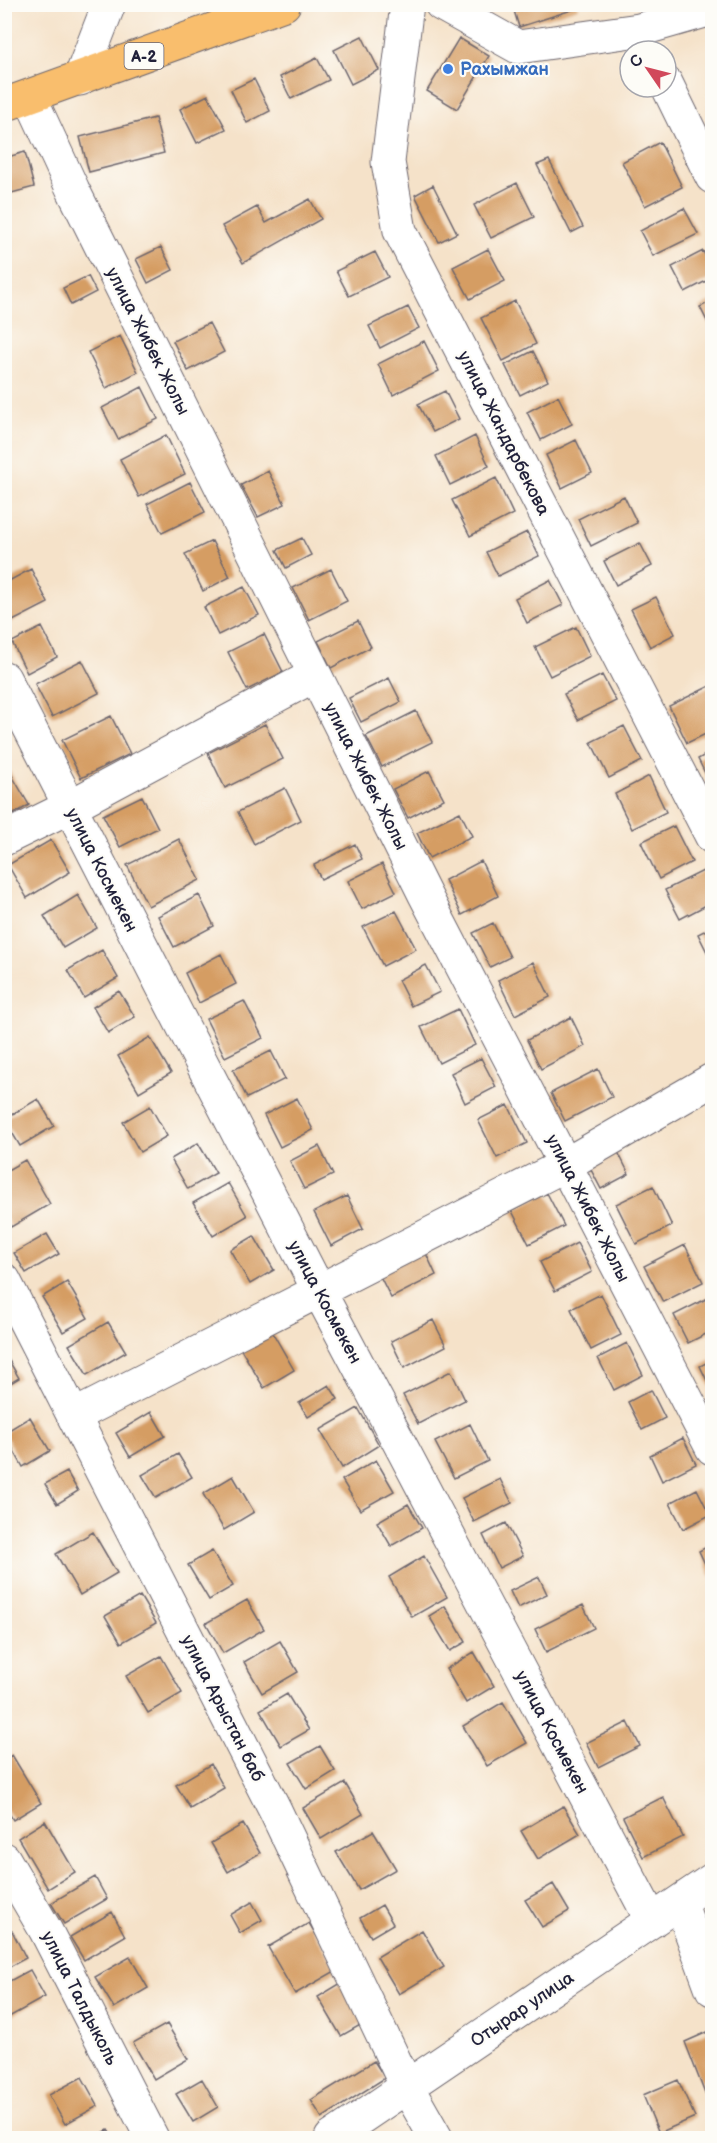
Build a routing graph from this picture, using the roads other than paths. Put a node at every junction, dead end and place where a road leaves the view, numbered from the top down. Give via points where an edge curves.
1 (109, 4) edge
2 (284, 4) edge
3 (407, 4) edge
4 (441, 4) edge
5 (712, 9) edge
6 (647, 39) edge
7 (618, 41) edge
8 (80, 79) junction
9 (674, 99) edge
10 (17, 101) edge
11 (712, 177) edge
12 (315, 675) junction
13 (4, 678) edge
14 (69, 807) junction
15 (712, 837) edge
16 (4, 839) edge
17 (712, 1080) edge
18 (565, 1165) junction
19 (4, 1280) edge
20 (319, 1291) junction
21 (74, 1416) junction
22 (712, 1448) edge
23 (4, 1859) edge
24 (712, 1880) edge
25 (680, 1902) junction
26 (652, 1921) junction
27 (712, 1989) edge
28 (407, 2087) junction
29 (152, 2139) edge
30 (330, 2139) edge
31 (436, 2139) edge

1 - 8 street
2 - 8 highway, A-2
3 - 15 street, улица Жандарбекова via 388,162 400,231
4 - 7 street via 518,47
5 - 6 street
8 - 10 highway, A-2
9 - 11 street
10 - 12 street, улица Жибек Жолы via 73,190
12 - 14 street
12 - 18 street, улица Жибек Жолы
13 - 14 street, улица Космекен
14 - 16 street
14 - 20 street, улица Космекен
17 - 18 street
18 - 20 street
18 - 22 street, улица Жибек Жолы
19 - 21 street, улица Арыстан баб
20 - 21 street
20 - 26 street, улица Космекен
21 - 28 street, улица Арыстан баб via 275,1810
23 - 29 street, улица Талдыколь via 46,1930
24 - 25 street, Отырар улица
25 - 26 street, Отырар улица
25 - 27 street
26 - 28 street, Отырар улица
28 - 30 street, Отырар улица
28 - 31 street, улица Арыстан баб

